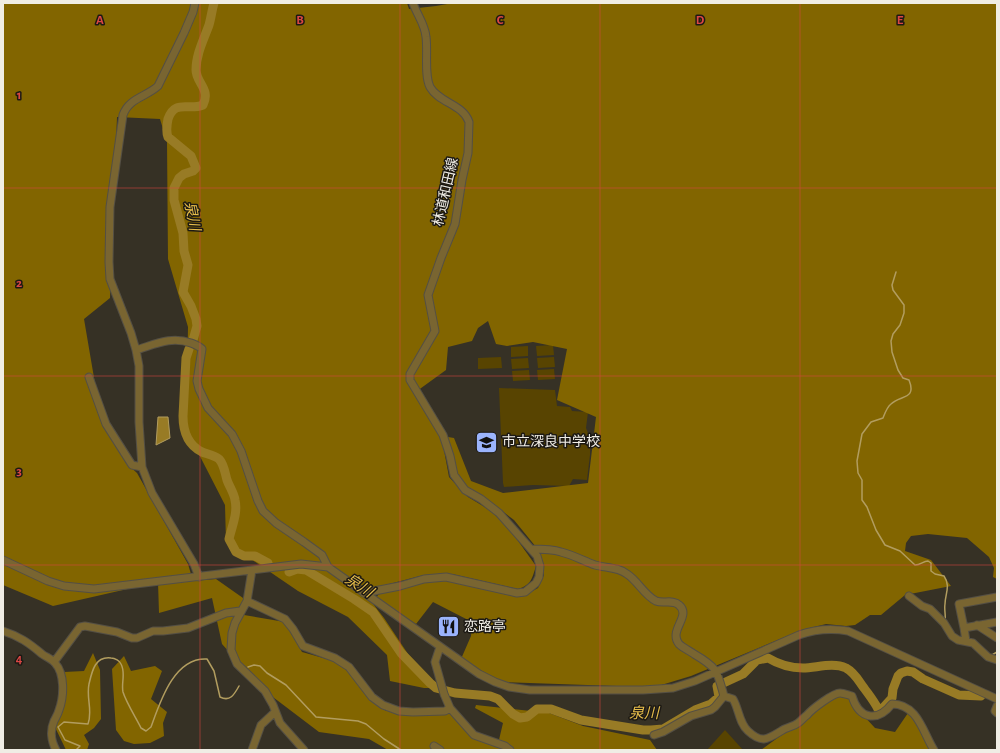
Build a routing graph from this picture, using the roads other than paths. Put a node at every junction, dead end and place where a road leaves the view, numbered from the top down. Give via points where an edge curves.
1 (195, 3) edge
2 (413, 3) edge
3 (136, 350) junction
4 (88, 377) dead end
5 (142, 467) junction
6 (531, 548) junction
7 (3, 560) edge
8 (328, 567) junction
9 (252, 570) junction
10 (199, 577) junction
11 (364, 593) junction
12 (909, 596) dead end
13 (997, 597) edge
14 (247, 601) junction
15 (240, 611) junction
16 (997, 622) edge
17 (977, 625) junction
18 (964, 628) junction
19 (3, 631) edge
20 (997, 638) edge
21 (966, 640) junction
22 (440, 647) junction
23 (997, 660) edge
24 (54, 662) junction
25 (718, 675) junction
26 (724, 696) junction
27 (997, 699) edge
28 (997, 706) edge
29 (450, 708) junction
30 (275, 712) junction
31 (997, 713) edge
32 (654, 735) dead end
33 (506, 749) edge
34 (56, 750) edge
35 (252, 750) edge
36 (304, 750) edge
37 (934, 750) edge

1 - 3 street via 184,33 158,86 134,100 125,109 122,121 110,207 108,262 110,279
2 - 6 street, 林道和田線 via 425,30 430,86 438,96 461,110 467,117 468,153 455,224 428,295 435,331 410,374 410,380 443,435 454,475 465,490 499,513
3 - 5 street via 139,366
3 - 8 street via 166,340 178,340 202,349 197,381 199,389 208,408 235,439 263,511 322,555
4 - 5 street via 106,424 132,465
5 - 10 street via 152,493
6 - 11 street via 538,556 540,577 525,592 517,593 446,577 424,579
6 - 25 street via 560,552 596,565 620,570 636,580 655,601 674,602 679,605 682,616 675,638 680,645 707,662
7 - 10 street via 48,581 94,590
8 - 9 street via 301,564
8 - 11 street
9 - 10 street
9 - 14 street
11 - 22 street
12 - 21 street via 930,609 944,623 952,636 958,640
13 - 18 street via 959,604
14 - 15 street
14 - 29 street via 285,620 303,646 335,658 349,667 372,697 383,705 399,711 413,712 445,711
15 - 24 street via 226,613 188,628 153,631 137,638 117,632 80,627
15 - 30 street via 232,633 231,650 237,664 265,691
16 - 17 street
17 - 18 street
17 - 20 street
18 - 21 street
19 - 24 street via 16,635
21 - 23 street via 988,657
22 - 25 street via 494,682 530,690 661,689
22 - 29 street via 435,662
24 - 34 street via 59,669 62,686 59,711 51,738
25 - 26 street
25 - 27 street via 806,632 836,629 860,636
26 - 32 street via 711,710 691,716
26 - 37 street via 733,698 747,730 762,739 772,737 798,723 836,694 846,693 852,696 855,706 862,714 868,716 882,714 892,704 897,704 915,716
28 - 31 street
29 - 33 street via 474,735
30 - 35 street via 261,725
30 - 36 street via 284,729

